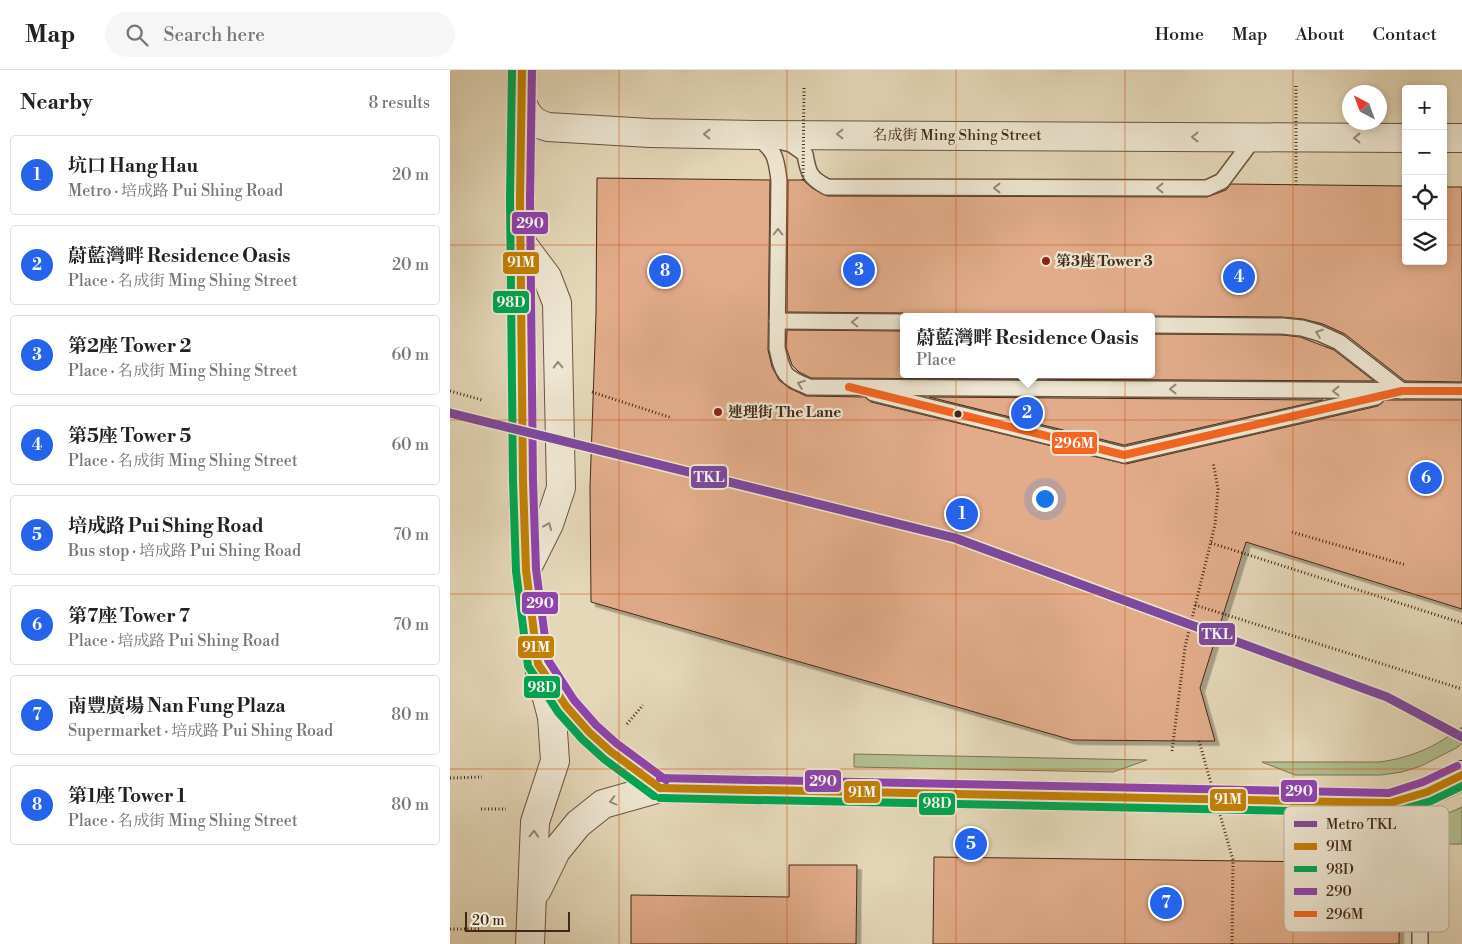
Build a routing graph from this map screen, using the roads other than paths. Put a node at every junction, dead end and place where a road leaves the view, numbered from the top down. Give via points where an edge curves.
1 (522, 70) edge
2 (522, 102) junction
3 (755, 135) junction
4 (1255, 137) junction
5 (1402, 138) edge
6 (1447, 138) edge
7 (1462, 138) edge
8 (520, 241) junction
9 (777, 321) junction
10 (900, 322) edge
11 (1155, 325) edge
12 (849, 387) junction
13 (1402, 391) junction
14 (1462, 392) edge
15 (526, 570) junction
16 (538, 664) junction
17 (1456, 782) edge
18 (660, 788) junction
19 (1390, 804) joint
20 (532, 900) junction
21 (530, 944) edge

1 - 2 street
3 -> 2 street, 名成街 Ming Shing Street via 548,126 530,119
2 - 8 street
4 -> 3 street, 名成街 Ming Shing Street
4 -> 3 lane via 1222,181 1207,188 836,188 814,180 807,170 805,154 791,144
9 -> 3 lane via 779,180 771,148
5 -> 4 street, 名成街 Ming Shing Street
6 - 7 street
8 - 15 street
15 -> 8 street via 549,524 561,488 556,303 547,277
10 -> 9 lane
12 -> 9 lane via 810,387 792,380 782,369 777,348
13 -> 11 lane via 1339,342 1310,330 1282,326
13 -> 12 lane
12 - 13 lane via 1124,455
13 - 14 lane
15 - 16 street
16 - 18 street via 566,706 589,732
20 -> 16 street via 535,822 555,761 552,717
17 - 19 street
18 - 19 street
18 -> 20 street via 603,804 578,824 556,851
20 - 21 street

